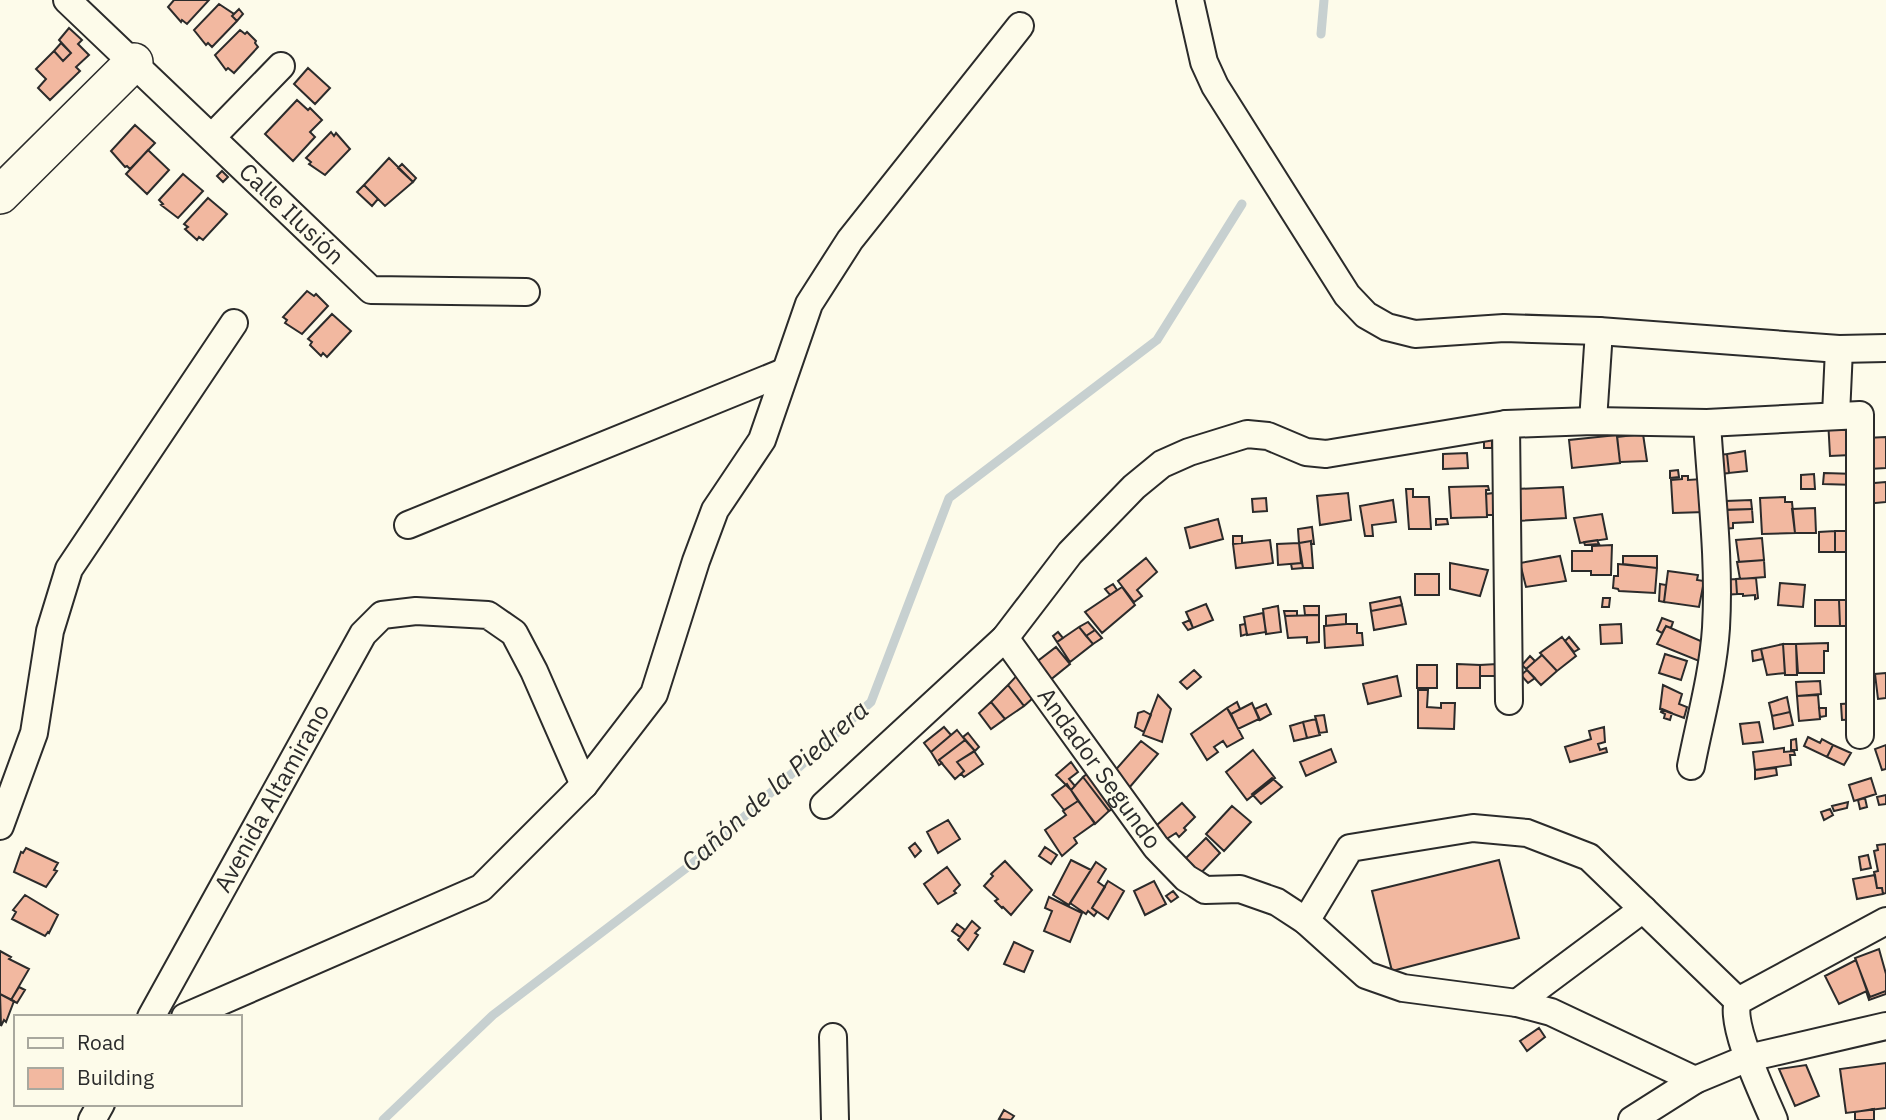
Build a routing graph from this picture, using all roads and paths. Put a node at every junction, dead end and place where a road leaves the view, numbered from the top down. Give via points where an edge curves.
1 (68, 0) edge
2 (1190, 0) edge
3 (1020, 26) dead end
4 (134, 62) junction
5 (281, 66) dead end
6 (212, 137) junction
7 (0, 195) edge
8 (526, 292) dead end
9 (233, 323) dead end
10 (1599, 331) junction
11 (1886, 348) edge
12 (1839, 349) junction
13 (784, 372) junction
14 (1836, 415) junction
15 (1593, 421) junction
16 (1707, 423) junction
17 (1506, 424) junction
18 (408, 525) dead end
19 (1005, 638) junction
20 (1509, 701) dead end
21 (1860, 735) dead end
22 (1691, 766) dead end
23 (584, 785) junction
24 (824, 805) dead end
25 (0, 825) edge
26 (1643, 909) junction
27 (1306, 921) junction
28 (1886, 921) edge
29 (1742, 999) junction
30 (1517, 1003) junction
31 (152, 1015) edge
32 (190, 1015) edge
33 (1886, 1026) edge
34 (833, 1037) dead end
35 (1748, 1058) junction
36 (1695, 1080) junction
37 (835, 1120) edge
38 (1632, 1120) edge
39 (1774, 1120) edge

1 - 4 street, Calle Ilusión
2 - 10 street via 1204,62 1215,86 1347,295 1366,316 1415,334 1504,328
3 - 13 street via 850,240 809,304
4 - 6 street, Calle Ilusión
4 - 7 street
5 - 6 street
6 - 8 street, Calle Ilusión via 371,290
9 - 25 street via 68,569 50,631 34,733
10 - 12 street
10 - 15 street
11 - 12 street
12 - 14 street
13 - 18 street
13 - 23 street via 762,440 715,510 654,694
14 - 16 street
14 - 21 street via 1860,415
15 - 16 street
15 - 17 street
16 - 22 street via 1716,629
17 - 19 street via 1325,454 1247,434 1189,452 1162,464 1134,487 1070,552
17 - 20 street
19 - 24 street
19 - 27 street, Andador Segundo via 1156,847 1186,878 1205,890 1240,889 1278,902
23 - 31 street, Avenida Altamirano via 514,633 488,615 416,611 382,615 363,634
23 - 32 street via 481,888
26 - 27 street via 1589,857 1527,833 1473,828 1350,848
26 - 29 street
26 - 30 street
27 - 30 street via 1366,975 1403,988
28 - 29 street
29 - 35 street via 1736,1014
30 - 36 street via 1551,1012
33 - 35 street
34 - 37 street
35 - 36 street
35 - 39 street
36 - 38 street

